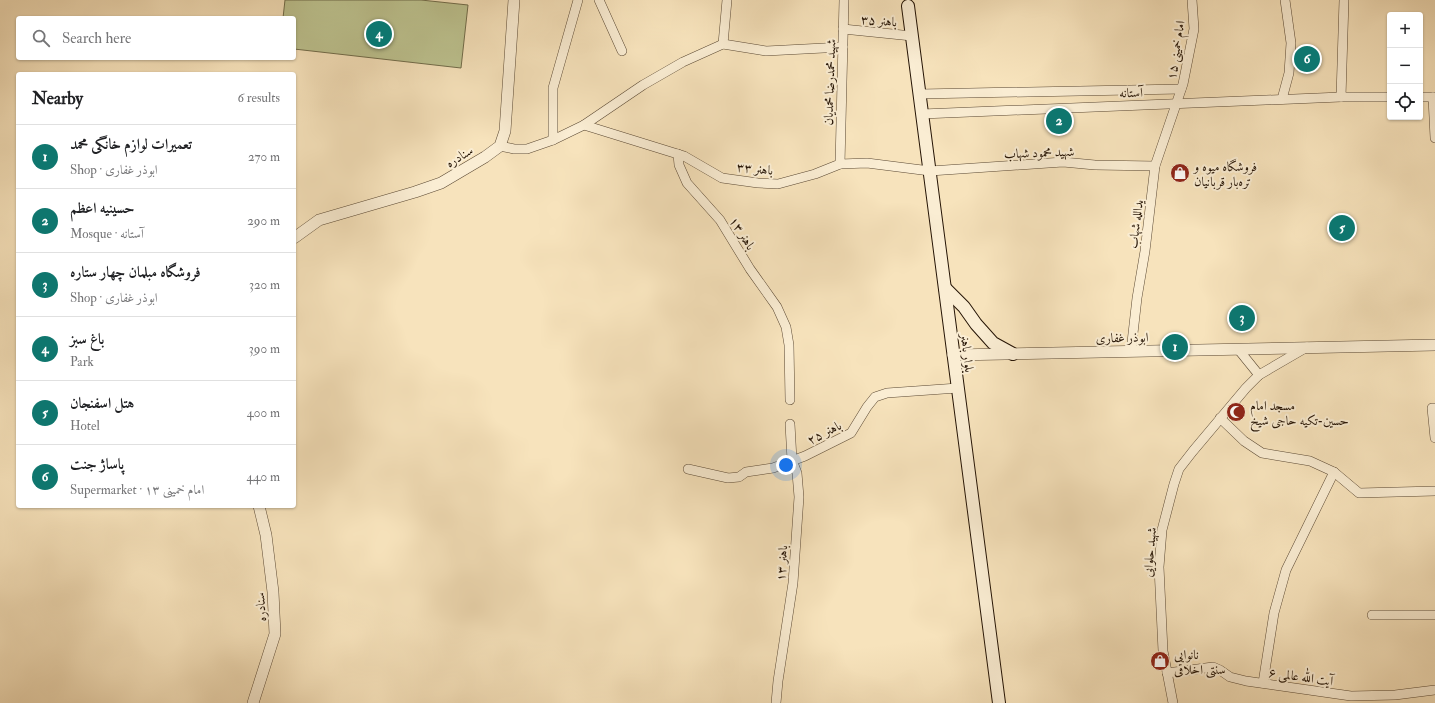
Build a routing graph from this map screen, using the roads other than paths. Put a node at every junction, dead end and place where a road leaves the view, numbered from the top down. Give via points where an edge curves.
1 (514, 0) edge
2 (578, 0) edge
3 (599, 0) edge
4 (727, 0) edge
5 (844, 0) edge
6 (1192, 0) edge
7 (1285, 0) edge
8 (1344, 0) edge
9 (907, 2) edge
10 (843, 29) junction
11 (912, 36) junction
12 (723, 44) junction
13 (843, 47) junction
14 (622, 51) dead end
15 (1181, 89) junction
16 (920, 94) junction
17 (1341, 96) junction
18 (1387, 97) edge
19 (1423, 97) edge
20 (1434, 97) edge
21 (1282, 99) junction
22 (1176, 103) junction
23 (922, 114) junction
24 (584, 125) junction
25 (1435, 138) edge
26 (553, 140) junction
27 (500, 146) junction
28 (678, 154) junction
29 (840, 164) junction
30 (1155, 166) junction
31 (930, 171) junction
32 (296, 236) edge
33 (945, 288) junction
34 (1435, 345) edge
35 (1307, 347) junction
36 (1238, 349) junction
37 (1131, 351) junction
38 (1013, 354) junction
39 (954, 355) junction
40 (1259, 375) junction
41 (958, 388) junction
42 (790, 400) dead end
43 (1435, 408) edge
44 (1220, 418) junction
45 (790, 424) dead end
46 (1435, 438) edge
47 (792, 460) junction
48 (688, 469) dead end
49 (1334, 472) junction
50 (1435, 491) edge
51 (259, 508) edge
52 (1372, 615) dead end
53 (1435, 615) edge
54 (1167, 673) junction
55 (1263, 684) junction
56 (1435, 690) edge
57 (254, 703) edge
58 (776, 703) edge
59 (999, 703) edge
60 (1173, 703) edge

1 - 27 street via 505,131
2 - 26 street via 553,88
3 - 14 street
4 - 12 street
5 - 10 street, شهید محمدرضا محمدیان
6 - 15 street, امام خمینی ۱۵ via 1194,29
7 - 21 street via 1291,43 1289,72
8 - 17 street
9 - 11 main road, بلوار باهنر
10 - 11 street, باهنر ۳۵
10 - 13 street, شهید محمدرضا محمدیان
11 - 16 main road, بلوار باهنر
12 - 13 street via 766,50
12 - 24 street via 683,62 643,85
13 - 29 street, شهید محمدرضا محمدیان
15 - 16 street, آستانه
15 - 22 street, امام خمینی ۱۵
16 - 23 main road, بلوار باهنر
17 - 18 street, آستانه
17 - 21 street, آستانه
19 - 20 street
20 - 25 street
21 - 22 street, آستانه
22 - 23 street, آستانه
22 - 30 street, یدالله شهاب
23 - 31 main road, بلوار باهنر
24 - 26 street
24 - 28 street, باهنر ۳۳
26 - 27 street via 527,149
27 - 32 street, سنادره via 441,183 318,220
28 - 29 street, باهنر ۳۳ via 722,178 758,183 778,184
28 - 42 street, باهنر ۱۳ via 679,165 687,183 720,220 777,308 786,327 789,345
29 - 31 street, باهنر ۳۳ via 867,163
30 - 31 street, شهید محمود شهاب via 1063,162
30 - 37 street, یدالله شهاب
31 - 33 main road, بلوار باهنر
33 - 38 main road via 993,343
33 - 39 main road, بلوار باهنر
34 - 35 street, ابوذر غفاری
35 - 36 street, ابوذر غفاری
35 - 40 street, شهید حلوایی
36 - 37 street, ابوذر غفاری
36 - 40 street
37 - 38 street, ابوذر غفاری
38 - 39 street, ابوذر غفاری
39 - 41 main road, بلوار باهنر
40 - 44 street, شهید حلوایی
41 - 47 street, باهنر ۲۵ via 887,393 875,397 851,433
41 - 59 main road, بلوار باهنر
43 - 46 street via 1432,408
44 - 49 street via 1244,441 1262,453 1310,461
44 - 54 street, شهید حلوایی via 1180,469 1162,530 1159,585
45 - 47 street, باهنر ۱۳
47 - 48 street, باهنر ۲۵ via 773,468 728,478
47 - 58 street, باهنر ۱۳ via 797,473 799,497 793,583
49 - 50 street via 1359,493
49 - 55 street via 1286,570 1274,613
51 - 57 street, سنادره via 266,535 275,634
52 - 53 street
54 - 55 street, آیت الله عالمی ۶ via 1213,667 1230,677
54 - 60 street, شهید حلوایی
55 - 56 street, آیت الله عالمی ۶ via 1351,696 1395,695

